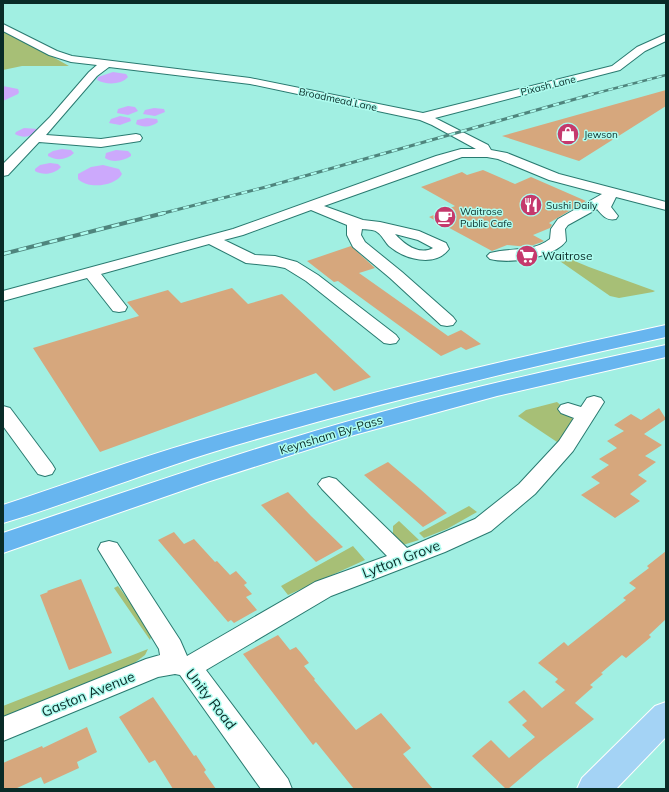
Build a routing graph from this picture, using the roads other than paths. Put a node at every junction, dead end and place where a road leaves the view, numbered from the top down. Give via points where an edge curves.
1 (3, 27) edge
2 (666, 37) edge
3 (106, 64) junction
4 (423, 117) junction
5 (36, 138) junction
6 (136, 138) dead end
7 (487, 153) junction
8 (3, 172) edge
9 (666, 191) edge
10 (612, 193) junction
11 (663, 205) edge
12 (313, 206) junction
13 (569, 218) junction
14 (355, 222) junction
15 (380, 226) dead end
16 (212, 240) junction
17 (495, 256) dead end
18 (92, 272) junction
19 (3, 296) edge
20 (119, 307) dead end
21 (447, 321) dead end
22 (666, 332) edge
23 (390, 339) dead end
24 (666, 351) edge
25 (583, 409) dead end
26 (3, 412) edge
27 (45, 469) dead end
28 (329, 484) dead end
29 (3, 514) edge
30 (3, 543) edge
31 (110, 549) dead end
32 (403, 558) junction
33 (182, 665) junction
34 (666, 716) edge
35 (3, 729) edge
36 (278, 789) edge
37 (594, 789) edge

1 - 3 street, Broadmead Lane via 52,53 71,59
2 - 4 street, Pixash Lane via 641,49 616,68
3 - 4 street, Broadmead Lane via 250,81
3 - 5 street via 93,74
4 - 7 street, Broadmead Lane via 483,148
5 - 6 street via 101,143
5 - 8 street
7 - 10 street, Broadmead Lane via 502,156 554,177
7 - 12 street via 461,153 441,159
9 - 11 street
10 - 11 street, Broadmead Lane
10 - 13 street
10 - 13 street via 603,208 609,214
12 - 14 street
12 - 16 street
13 - 17 street via 558,229 558,241 542,251
14 - 15 street
14 - 21 street via 354,235 358,244
16 - 18 street
16 - 23 street via 252,260 291,265 312,278
18 - 19 street
18 - 20 street
22 - 29 highway, Keynsham By-Pass via 537,359 204,447
24 - 30 highway, Keynsham By-Pass via 396,415 218,470
25 - 32 street, Lytton Grove via 566,446 527,489 483,524 437,546
26 - 27 street
28 - 32 street
31 - 33 street, Unity Road
32 - 33 street, Lytton Grove via 323,589
33 - 35 street, Gaston Avenue via 155,666
33 - 36 street, Unity Road
34 - 37 main road

